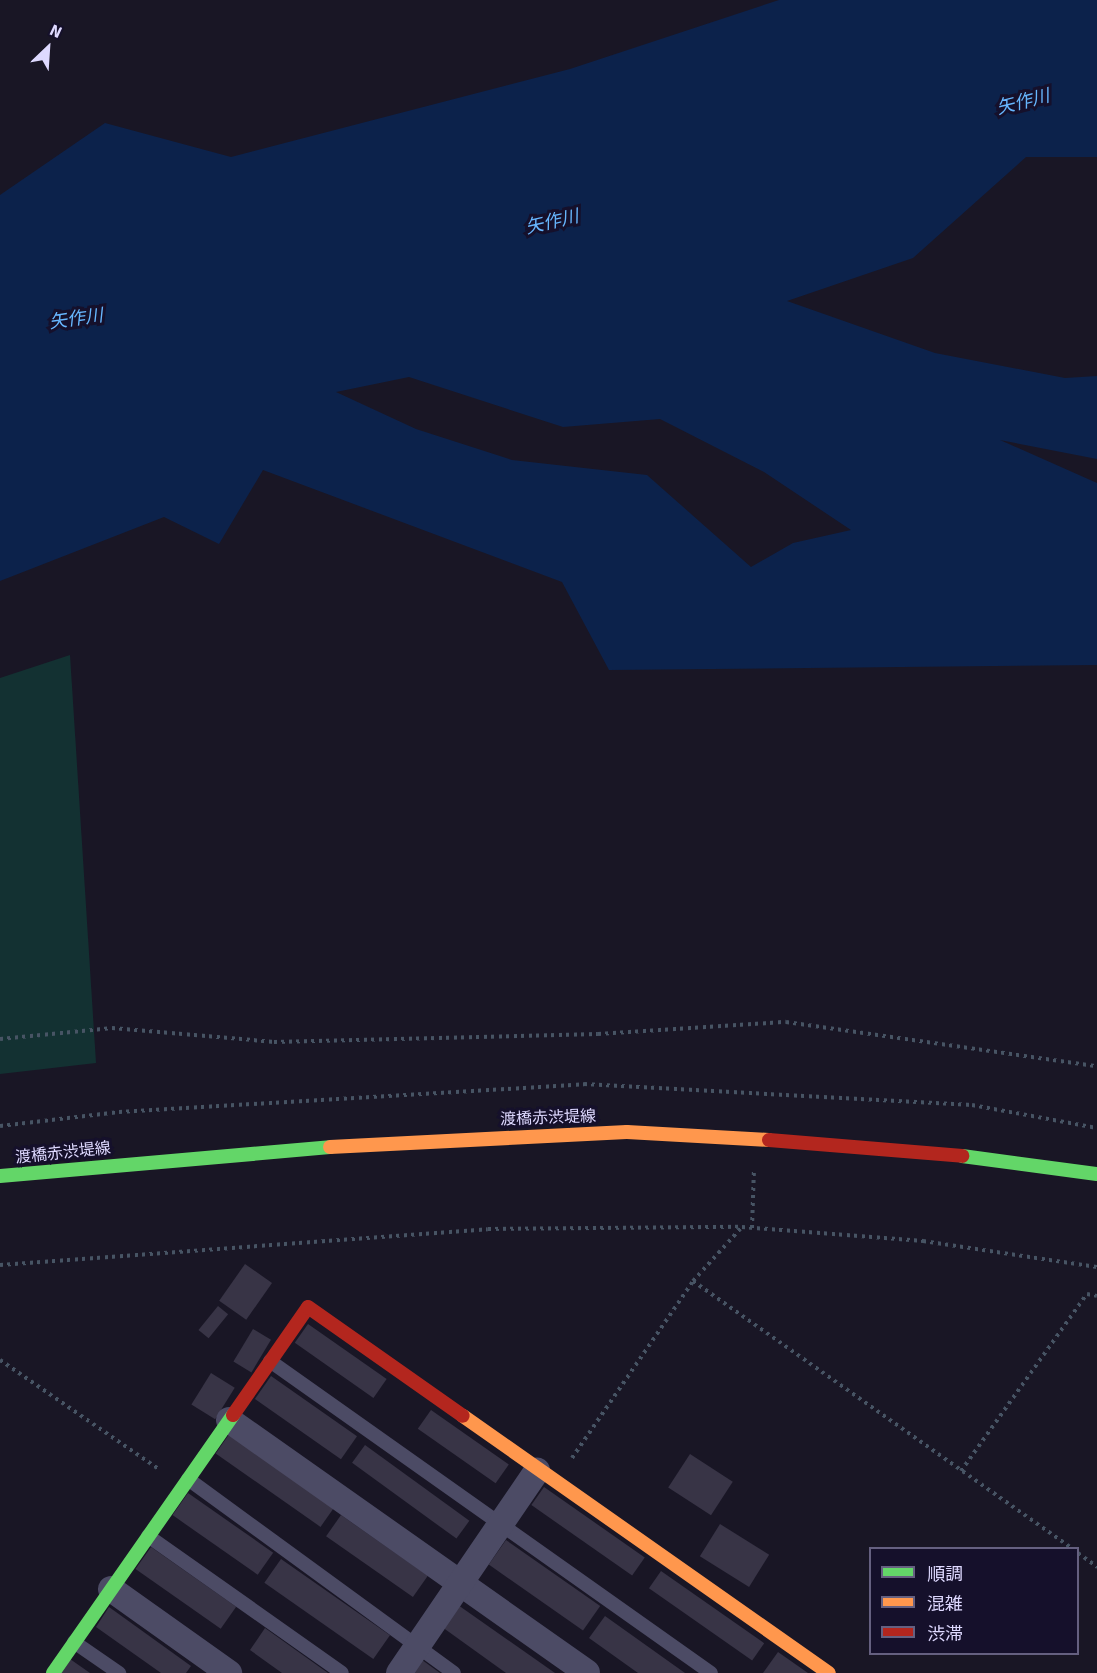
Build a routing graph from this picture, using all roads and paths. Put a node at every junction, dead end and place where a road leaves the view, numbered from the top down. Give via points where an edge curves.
1 (0, 1039) edge
2 (1097, 1066) edge
3 (0, 1126) edge
4 (1097, 1128) edge
5 (755, 1135) junction
6 (1097, 1174) edge
7 (0, 1176) edge
8 (742, 1227) junction
9 (752, 1228) junction
10 (0, 1265) edge
11 (1097, 1267) edge
12 (693, 1281) junction
13 (1097, 1296) edge
14 (0, 1360) edge
15 (270, 1361) junction
16 (229, 1419) junction
17 (961, 1471) junction
18 (546, 1478) junction
19 (185, 1483) junction
20 (501, 1524) junction
21 (148, 1536) junction
22 (1070, 1547) edge
23 (1079, 1554) edge
24 (1097, 1567) edge
25 (461, 1582) junction
26 (111, 1589) junction
27 (74, 1642) junction
28 (417, 1646) junction
29 (52, 1673) edge
30 (119, 1673) edge
31 (229, 1673) edge
32 (342, 1673) edge
33 (399, 1673) edge
34 (454, 1673) edge
35 (587, 1673) edge
36 (711, 1673) edge
37 (830, 1673) edge

1 - 2 path via 112,1028 286,1042 598,1034 786,1022
3 - 4 path via 119,1112 584,1084 972,1105
5 - 6 street, 渡橋赤渋堤線 via 1018,1160
5 - 7 street, 渡橋赤渋堤線 via 449,1137
5 - 9 path
8 - 9 path
8 - 10 path via 488,1229
8 - 12 path
9 - 11 path via 923,1241
12 - 17 path
12 - 18 path
13 - 17 path via 1087,1294
14 - 19 path
15 - 16 street
15 - 18 street via 308,1307
15 - 20 lane
16 - 19 street
16 - 25 street
17 - 22 path
18 - 20 street
18 - 37 street
19 - 21 street
19 - 28 lane
20 - 25 street
20 - 36 lane
21 - 26 street
21 - 32 lane
23 - 24 path
25 - 28 street
25 - 35 street
26 - 27 street
26 - 31 street
27 - 29 street
27 - 30 lane
28 - 33 street
28 - 34 lane

